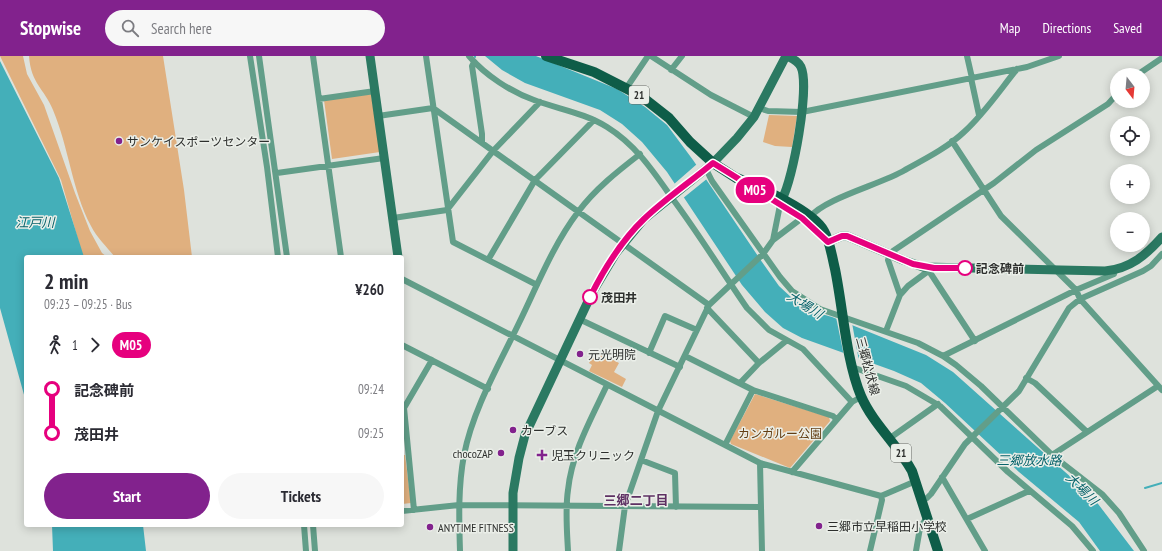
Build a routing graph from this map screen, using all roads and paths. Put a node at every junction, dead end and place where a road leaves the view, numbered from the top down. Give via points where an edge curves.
1 (250, 56) edge
2 (259, 56) edge
3 (313, 56) edge
4 (370, 56) edge
5 (426, 56) edge
6 (469, 56) edge
7 (546, 56) edge
8 (650, 56) edge
9 (682, 56) edge
10 (787, 56) edge
11 (967, 56) edge
12 (1059, 56) edge
13 (1162, 58) edge
14 (562, 59) edge
15 (474, 62) junction
16 (1147, 68) edge
17 (1017, 69) junction
18 (671, 70) junction
19 (972, 78) junction
20 (627, 87) junction
21 (375, 91) junction
22 (319, 99) junction
23 (540, 102) junction
24 (1110, 102) edge
25 (433, 108) junction
26 (759, 108) junction
27 (802, 112) junction
28 (979, 115) junction
29 (378, 116) junction
30 (754, 117) junction
31 (594, 120) junction
32 (952, 141) junction
33 (482, 142) junction
34 (493, 151) junction
35 (640, 154) junction
36 (384, 158) junction
37 (328, 166) junction
38 (707, 168) junction
39 (277, 173) junction
40 (535, 180) junction
41 (984, 190) junction
42 (673, 196) junction
43 (781, 202) junction
44 (447, 210) junction
45 (578, 212) junction
46 (806, 217) junction
47 (393, 218) junction
48 (1162, 237) edge
49 (773, 240) junction
50 (828, 242) junction
51 (622, 243) junction
52 (1162, 254) edge
53 (278, 255) edge
54 (287, 255) edge
55 (341, 255) edge
56 (398, 255) edge
57 (891, 255) junction
58 (761, 256) junction
59 (488, 260) junction
60 (931, 269) junction
61 (1054, 270) junction
62 (1115, 270) junction
63 (404, 280) edge
64 (734, 283) junction
65 (537, 285) junction
66 (1076, 291) junction
67 (900, 295) junction
68 (1080, 299) junction
69 (708, 307) junction
70 (843, 318) junction
71 (579, 320) junction
72 (697, 330) junction
73 (886, 331) junction
74 (512, 336) junction
75 (786, 341) junction
76 (975, 341) junction
77 (404, 346) edge
78 (649, 353) junction
79 (685, 356) junction
80 (943, 356) junction
81 (432, 360) junction
82 (560, 361) junction
83 (759, 363) junction
84 (852, 364) junction
85 (680, 366) junction
86 (1026, 378) junction
87 (740, 383) junction
88 (607, 385) junction
89 (1161, 387) edge
90 (488, 389) junction
91 (753, 390) junction
92 (861, 397) junction
93 (852, 402) junction
94 (938, 404) junction
95 (404, 406) edge
96 (1002, 407) junction
97 (658, 411) junction
98 (836, 419) junction
99 (404, 430) edge
100 (1087, 432) junction
101 (972, 436) junction
102 (890, 438) junction
103 (725, 445) junction
104 (405, 451) edge
105 (1052, 454) junction
106 (641, 460) junction
107 (760, 463) junction
108 (792, 472) junction
109 (942, 477) junction
110 (916, 481) junction
111 (1029, 491) junction
112 (881, 496) junction
113 (923, 500) junction
114 (459, 505) junction
115 (512, 506) junction
116 (566, 506) junction
117 (625, 506) junction
118 (676, 507) junction
119 (760, 507) junction
120 (414, 510) junction
121 (404, 511) edge
122 (928, 516) junction
123 (967, 519) junction
124 (304, 527) edge
125 (313, 527) edge
126 (306, 551) edge
127 (315, 551) edge
128 (460, 551) edge
129 (513, 551) edge
130 (568, 551) edge
131 (619, 551) edge
132 (762, 551) edge
133 (870, 551) edge
134 (916, 551) edge
135 (938, 551) edge
136 (985, 551) edge
137 (1093, 551) edge
138 (1144, 551) edge

1 - 53 street
2 - 39 street
3 - 22 street
4 - 21 street
5 - 25 street
6 - 15 street
7 - 14 main road, 三郷松伏線 / 21
8 - 18 street
8 - 20 street
9 - 18 street
10 - 26 street
10 - 27 street via 798,62 803,74
11 - 19 street
12 - 17 street
13 - 16 street
14 - 20 main road, 三郷松伏線 / 21
15 - 23 street via 502,83
15 - 33 street via 472,66
17 - 19 street
17 - 28 street
18 - 30 street via 711,95
19 - 27 street
19 - 28 street
20 - 38 main road, 三郷松伏線 / 21 via 661,110
21 - 22 street
21 - 29 street
22 - 37 street
23 - 31 street
23 - 34 street
24 - 41 street via 1036,150
25 - 29 street
25 - 33 street
25 - 44 street
26 - 27 street via 768,111
26 - 30 street
27 - 43 street via 795,154
28 - 32 street
29 - 36 street
30 - 38 street via 738,138
31 - 35 street via 625,139
31 - 40 street
32 - 41 street
32 - 46 street via 904,171 842,197
33 - 34 street
34 - 40 street
34 - 44 street
35 - 42 street
35 - 45 street via 614,174
36 - 37 street
36 - 47 street
37 - 39 street
37 - 55 street
38 - 42 street
38 - 43 main road, 三郷松伏線 / 21 via 736,178
38 - 58 street via 712,181
39 - 54 street
40 - 45 street
40 - 59 street
41 - 57 street
41 - 61 street via 1001,216
42 - 51 street via 644,219
42 - 64 street
43 - 46 main road, 三郷松伏線 / 21
43 - 49 street
44 - 47 street
44 - 59 street via 453,242
45 - 51 street
45 - 65 street
46 - 49 street
46 - 50 main road, 三郷松伏線 / 21 via 824,231
47 - 56 street
48 - 62 street via 1141,259
49 - 58 street
50 - 57 street via 847,236
50 - 70 main road, 三郷松伏線 / 21
51 - 69 street
51 - 71 street via 597,283
52 - 68 street via 1143,271
57 - 60 street
57 - 67 street via 888,260
58 - 64 street
58 - 70 street via 804,300
59 - 65 street
60 - 61 street
60 - 67 street
60 - 76 street
61 - 62 street
61 - 66 street
62 - 66 street via 1114,274
63 - 74 street
64 - 69 street
64 - 75 street via 747,308 760,323
65 - 74 street
66 - 68 street
66 - 76 street
67 - 73 street
68 - 86 street via 1069,308
68 - 89 street
69 - 72 street
69 - 83 street
70 - 73 street
70 - 84 main road, 三郷松伏線 / 21
71 - 78 street
71 - 82 street
72 - 78 street via 665,316
72 - 79 street
73 - 80 street
74 - 82 street
74 - 90 street
75 - 83 street
75 - 93 street via 803,349
76 - 80 street
77 - 81 street
78 - 85 street
79 - 85 street
79 - 87 street
80 - 96 street via 965,372
81 - 90 street
81 - 95 street
82 - 88 street
82 - 115 street via 525,435 515,478
83 - 87 street
84 - 92 main road, 三郷松伏線 / 21
84 - 94 street via 906,386
85 - 97 street
86 - 96 street via 1019,391
86 - 100 street via 1035,383
87 - 91 street
88 - 97 street
88 - 116 street via 571,470
89 - 100 street
90 - 114 street via 475,418 465,453
91 - 98 street
91 - 103 street
92 - 93 street
92 - 102 main road, 三郷松伏線 / 21
93 - 98 street
94 - 101 street
94 - 102 street
96 - 101 street
96 - 105 street
97 - 103 street
97 - 106 street
98 - 108 street
99 - 104 street
100 - 105 street
101 - 109 street
101 - 111 street
102 - 110 main road, 三郷松伏線 / 21 via 906,460
103 - 107 street
104 - 120 street
105 - 138 street via 1110,502
106 - 117 street
106 - 118 street via 675,473
107 - 108 street
107 - 119 street
108 - 112 street
109 - 113 street
109 - 123 street
110 - 112 street
110 - 113 main road, 三郷松伏線 / 21
111 - 123 street
111 - 137 street via 1072,526
112 - 133 street
113 - 122 main road, 三郷松伏線 / 21
114 - 115 street
114 - 120 street
114 - 128 street
115 - 116 street
115 - 129 street
116 - 117 street
116 - 130 street
117 - 118 street
117 - 131 street
118 - 119 street
119 - 132 street
120 - 121 street
122 - 134 street via 920,528
122 - 135 main road, 三郷松伏線 / 21
123 - 136 street
124 - 126 street
125 - 127 street

